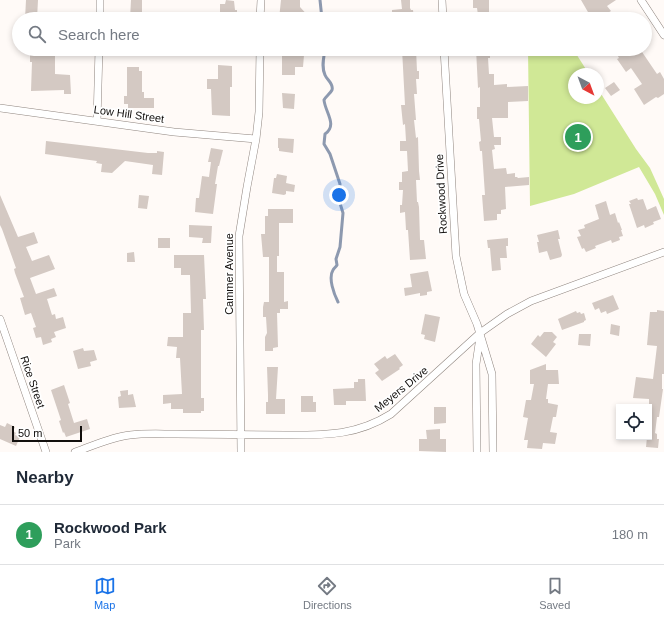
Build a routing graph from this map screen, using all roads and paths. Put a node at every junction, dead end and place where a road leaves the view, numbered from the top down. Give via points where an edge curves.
1 (100, 0) edge
2 (261, 0) edge
3 (442, 0) edge
4 (641, 0) edge
5 (100, 12) edge
6 (260, 12) edge
7 (443, 12) edge
8 (649, 12) edge
9 (652, 17) edge
10 (664, 35) edge
11 (99, 56) edge
12 (260, 56) edge
13 (444, 56) edge
14 (0, 108) edge
15 (97, 121) junction
16 (256, 139) junction
17 (664, 252) edge
18 (0, 319) edge
19 (480, 333) junction
20 (241, 435) junction
21 (46, 452) edge
22 (75, 452) edge
23 (241, 452) edge
24 (477, 452) edge
25 (493, 452) edge

1 - 5 street
2 - 6 street
3 - 7 street
4 - 8 street
9 - 10 street
11 - 15 street
12 - 16 street, Cammer Avenue
13 - 19 street, Rockwood Drive via 456,256 464,294
14 - 15 street, Low Hill Street
15 - 16 street, Low Hill Street via 174,132
16 - 20 street, Cammer Avenue via 239,236
17 - 19 street, Meyers Drive via 531,301
18 - 21 street, Rice Street
19 - 20 street, Meyers Drive via 404,403 379,421 329,435
19 - 24 street, Rockwood Drive via 476,364
19 - 25 street, Rockwood Drive via 492,374
20 - 22 street, Meyers Drive via 131,435 117,437
20 - 23 street, Cammer Avenue

